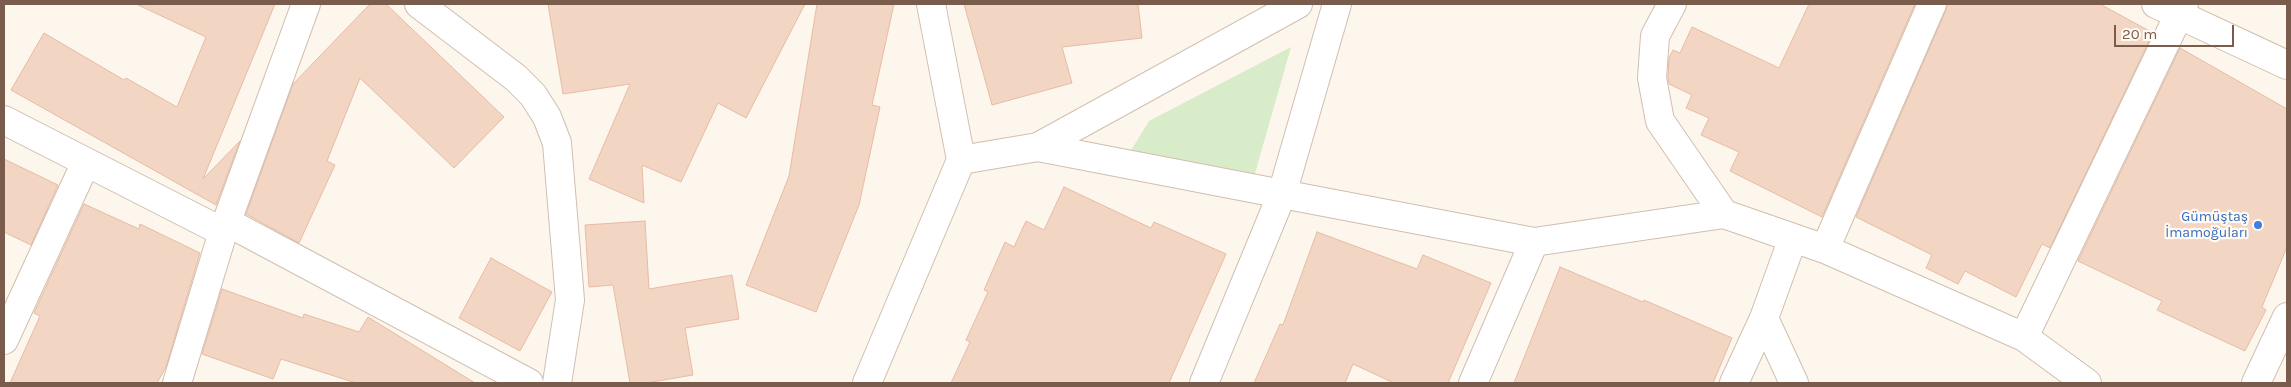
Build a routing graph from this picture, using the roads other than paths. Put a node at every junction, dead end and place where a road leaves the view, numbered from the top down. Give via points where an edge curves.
1 (306, 4) edge
2 (419, 4) edge
3 (930, 4) edge
4 (1298, 4) edge
5 (1337, 4) edge
6 (1672, 4) edge
7 (1932, 4) edge
8 (2173, 7) edge
9 (2287, 65) edge
10 (4, 120) edge
11 (1038, 147) junction
12 (961, 160) junction
13 (86, 162) junction
14 (1282, 194) junction
15 (1724, 214) junction
16 (225, 227) junction
17 (1793, 238) junction
18 (1534, 242) junction
19 (1825, 249) junction
20 (1764, 318) junction
21 (2287, 318) edge
22 (2024, 337) junction
23 (4, 340) edge
24 (177, 383) edge
25 (529, 383) edge
26 (557, 383) edge
27 (867, 383) edge
28 (1204, 383) edge
29 (1473, 383) edge
30 (1734, 383) edge
31 (1794, 383) edge
32 (2087, 383) edge
33 (2256, 383) edge

1 - 16 street
2 - 26 street via 516,78 533,95 557,142 570,300
3 - 12 street
4 - 11 street
5 - 14 street
6 - 15 street via 1655,36 1652,78 1660,121
7 - 19 street
8 - 9 street
8 - 22 street
10 - 13 street
11 - 12 street
11 - 14 street
12 - 27 street
13 - 16 street
13 - 23 street
14 - 18 street
14 - 28 street
15 - 17 street
15 - 18 street
16 - 24 street
16 - 25 street
17 - 19 street
17 - 20 street
18 - 29 street
19 - 22 street
20 - 30 street
20 - 31 street
21 - 33 street
22 - 32 street

